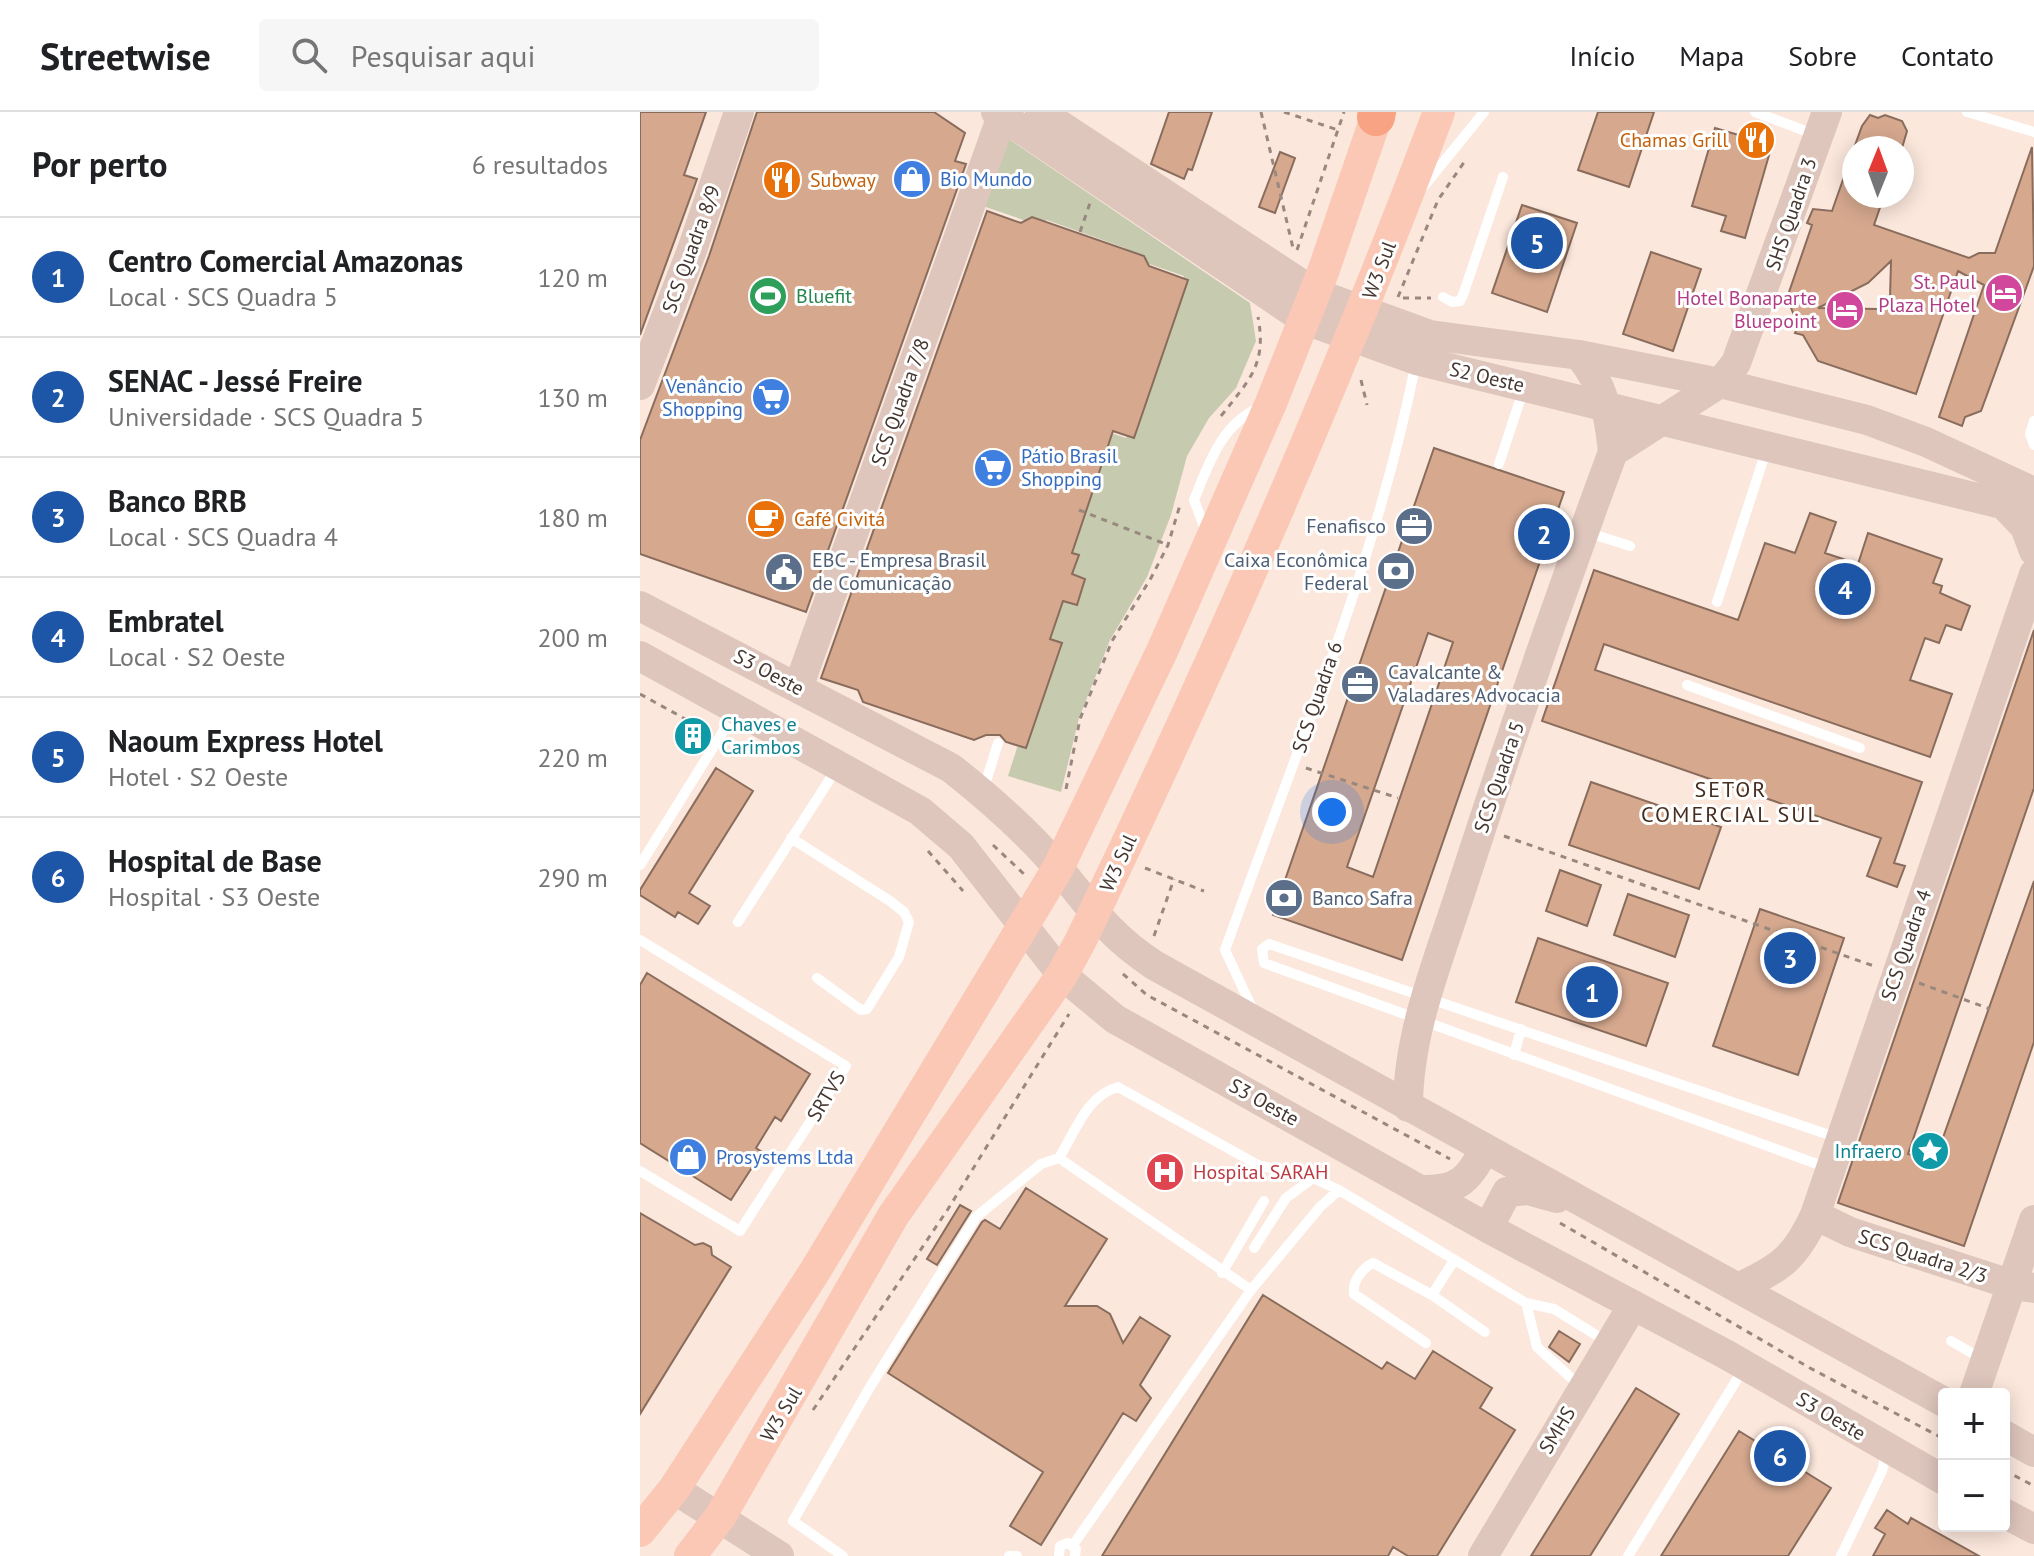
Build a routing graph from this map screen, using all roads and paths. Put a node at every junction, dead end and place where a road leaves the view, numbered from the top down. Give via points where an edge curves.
1 (739, 112) edge
2 (1040, 112) edge
3 (1284, 112) edge
4 (1439, 112) edge
5 (1484, 112) edge
6 (1755, 112) edge
7 (1967, 112) edge
8 (1369, 113) edge
9 (999, 114) edge
10 (1077, 122) edge
11 (1822, 124) edge
12 (1338, 130) junction
13 (2034, 132) edge
14 (1471, 153) dead end
15 (1503, 177) dead end
16 (1400, 216) junction
17 (1295, 254) dead end
18 (1398, 297) dead end
19 (1443, 297) dead end
20 (1310, 306) junction
21 (1356, 326) junction
22 (1579, 355) junction
23 (1416, 360) junction
24 (1720, 383) junction
25 (640, 385) edge
26 (1525, 386) junction
27 (1608, 407) junction
28 (1662, 418) junction
29 (2034, 421) edge
30 (1768, 445) junction
31 (2034, 445) edge
32 (1613, 452) junction
33 (1499, 464) dead end
34 (2034, 492) edge
35 (2004, 505) junction
36 (1079, 510) dead end
37 (2034, 512) edge
38 (1214, 529) junction
39 (1584, 532) junction
40 (1630, 546) dead end
41 (1264, 547) junction
42 (2034, 551) edge
43 (2034, 574) edge
44 (1717, 602) dead end
45 (640, 606) edge
46 (640, 656) edge
47 (1687, 685) dead end
48 (798, 688) junction
49 (736, 710) junction
50 (998, 743) dead end
51 (1860, 748) dead end
52 (1294, 764) junction
53 (838, 767) junction
54 (1066, 789) dead end
55 (982, 793) junction
56 (1398, 798) dead end
57 (1482, 826) junction
58 (791, 838) junction
59 (1121, 858) junction
60 (640, 865) edge
61 (1058, 868) junction
62 (1174, 879) junction
63 (1204, 891) dead end
64 (1093, 915) junction
65 (738, 922) dead end
66 (1024, 923) junction
67 (1154, 936) dead end
68 (640, 940) edge
69 (1895, 974) junction
70 (817, 978) dead end
71 (1072, 984) junction
72 (1423, 1009) junction
73 (1990, 1009) dead end
74 (1259, 1025) junction
75 (1521, 1029) junction
76 (1514, 1055) junction
77 (1408, 1107) junction
78 (1839, 1139) junction
79 (1484, 1150) junction
80 (1059, 1158) junction
81 (1830, 1169) junction
82 (640, 1171) edge
83 (1313, 1178) junction
84 (1339, 1190) junction
85 (1423, 1190) junction
86 (1264, 1201) dead end
87 (1587, 1202) junction
88 (1815, 1215) junction
89 (2034, 1220) edge
90 (1488, 1228) junction
91 (1254, 1248) dead end
92 (1453, 1262) junction
93 (815, 1271) junction
94 (1222, 1273) junction
95 (1740, 1287) junction
96 (2023, 1287) edge
97 (1251, 1290) junction
98 (1432, 1295) junction
99 (1526, 1303) junction
100 (1633, 1305) junction
101 (1485, 1332) dead end
102 (1951, 1341) dead end
103 (1426, 1343) dead end
104 (1611, 1344) junction
105 (817, 1354) junction
106 (1987, 1362) junction
107 (1745, 1366) junction
108 (1582, 1388) junction
109 (1976, 1388) edge
110 (1938, 1399) edge
111 (812, 1411) dead end
112 (2010, 1438) edge
113 (1888, 1449) junction
114 (2034, 1452) edge
115 (2010, 1473) edge
116 (1938, 1477) edge
117 (2034, 1486) edge
118 (674, 1489) junction
119 (2034, 1504) edge
120 (2010, 1512) edge
121 (2010, 1516) edge
122 (720, 1517) junction
123 (2034, 1529) edge
124 (640, 1531) edge
125 (1074, 1550) edge
126 (690, 1556) edge
127 (779, 1556) edge
128 (843, 1556) edge
129 (1009, 1556) edge
130 (1017, 1556) edge
131 (1059, 1556) edge
132 (1483, 1556) edge
133 (1628, 1556) edge
134 (1841, 1556) edge

1 - 25 main road, SCS Quadra 8/9
2 - 10 main road, S2 Oeste
3 - 12 path
4 - 16 main road, W3 Sul
5 - 16 lane
6 - 11 lane
7 - 13 lane
8 - 12 path
8 - 20 main road
9 - 20 main road, S2 Oeste
9 - 48 main road, SCS Quadra 7/8
10 - 20 main road, S2 Oeste
11 - 24 main road, SHS Quadra 3 via 1752,323 1736,363
12 - 17 path
14 - 18 path via 1438,200
15 - 19 lane via 1463,295 1452,302
16 - 21 main road, W3 Sul
20 - 21 main road, S2 Oeste
20 - 38 main road
21 - 22 main road, S2 Oeste via 1401,327 1462,342
21 - 23 main road, S2 Oeste
21 - 41 main road, W3 Sul
22 - 24 main road, S2 Oeste
22 - 27 main road, SCS Quadra 5
23 - 26 main road, S2 Oeste
23 - 52 lane, SCS Quadra 6 via 1386,493
24 - 28 main road, SHS Quadra 3
24 - 34 main road, S2 Oeste via 1867,420
26 - 27 main road, S2 Oeste
26 - 33 lane
27 - 28 main road, S2 Oeste
27 - 32 main road, SCS Quadra 5
28 - 30 main road, S2 Oeste
28 - 32 main road
29 - 31 lane
30 - 35 main road, S2 Oeste
30 - 44 lane
32 - 39 main road, SCS Quadra 5
35 - 37 main road, S2 Oeste
35 - 42 main road via 2025,527
36 - 54 path via 1168,545 1112,641 1080,719
38 - 41 main road
38 - 61 main road
39 - 40 lane
39 - 57 main road, SCS Quadra 5
41 - 59 main road, W3 Sul
43 - 69 main road, SCS Quadra 4
45 - 48 main road, S3 Oeste
46 - 49 main road, S3 Oeste
47 - 51 lane
48 - 55 main road, S3 Oeste via 951,768
49 - 53 main road, S3 Oeste
49 - 60 lane
50 - 55 lane
52 - 56 path
52 - 74 lane, SCS Quadra 6 via 1225,950
53 - 58 lane
53 - 66 main road, S3 Oeste via 941,827
55 - 61 main road, S3 Oeste
57 - 69 path
57 - 72 main road, SCS Quadra 5
58 - 65 lane
58 - 70 lane via 890,901 909,922 899,957 867,1009 861,1010
59 - 62 path
59 - 64 main road, W3 Sul
61 - 64 main road, S3 Oeste
61 - 66 main road
62 - 63 path
62 - 67 path
64 - 71 main road, W3 Sul
64 - 74 main road, S3 Oeste via 1125,946
66 - 71 main road, S3 Oeste
66 - 93 main road
68 - 82 lane, SRTVS via 846,1066 740,1231
69 - 73 path
69 - 78 main road, SCS Quadra 4
71 - 85 main road, S3 Oeste via 1115,1019
71 - 105 main road, W3 Sul via 893,1216
71 - 111 path via 948,1209
72 - 72 lane via 1269,944 1262,949 1264,963
72 - 75 lane
72 - 76 lane
72 - 77 main road, SCS Quadra 5 via 1410,1058
74 - 77 main road, S3 Oeste
75 - 76 lane
75 - 78 lane
76 - 81 lane
77 - 79 main road, S3 Oeste
78 - 81 main road, SCS Quadra 4
79 - 85 main road via 1458,1187
79 - 87 main road, S3 Oeste
80 - 83 lane via 1094,1099 1118,1087 1258,1165
80 - 94 lane
80 - 128 lane via 1041,1164 976,1217 793,1521
81 - 88 main road, SCS Quadra 4
83 - 84 lane
83 - 91 lane via 1286,1198
84 - 92 lane
84 - 97 lane
85 - 90 main road, S3 Oeste
86 - 94 lane
87 - 90 main road via 1528,1190 1507,1192
87 - 95 main road, S3 Oeste
88 - 95 main road, SCS Quadra 4 via 1790,1259
88 - 96 main road, SCS Quadra 2/3 via 1850,1232
89 - 96 main road
90 - 100 main road, S3 Oeste
92 - 98 lane
92 - 99 lane
93 - 105 main road via 829,1274 835,1291
93 - 118 main road
94 - 97 lane
95 - 110 main road, S3 Oeste
96 - 106 main road
97 - 125 lane
98 - 101 lane
98 - 103 lane via 1373,1263 1353,1287 1354,1294
99 - 104 lane via 1554,1309
99 - 108 lane via 1537,1347
100 - 104 main road, SMHS
100 - 107 main road, S3 Oeste
102 - 106 lane
104 - 108 main road, SMHS
105 - 122 main road, W3 Sul
106 - 109 main road
107 - 113 main road, S3 Oeste
107 - 133 lane
108 - 132 main road, SMHS
112 - 114 main road
113 - 116 main road, S3 Oeste
113 - 134 lane
115 - 117 path
118 - 122 main road
118 - 124 main road
119 - 120 main road
121 - 123 main road
122 - 126 main road, W3 Sul
122 - 127 main road
125 - 131 lane via 1060,1546
129 - 130 lane

